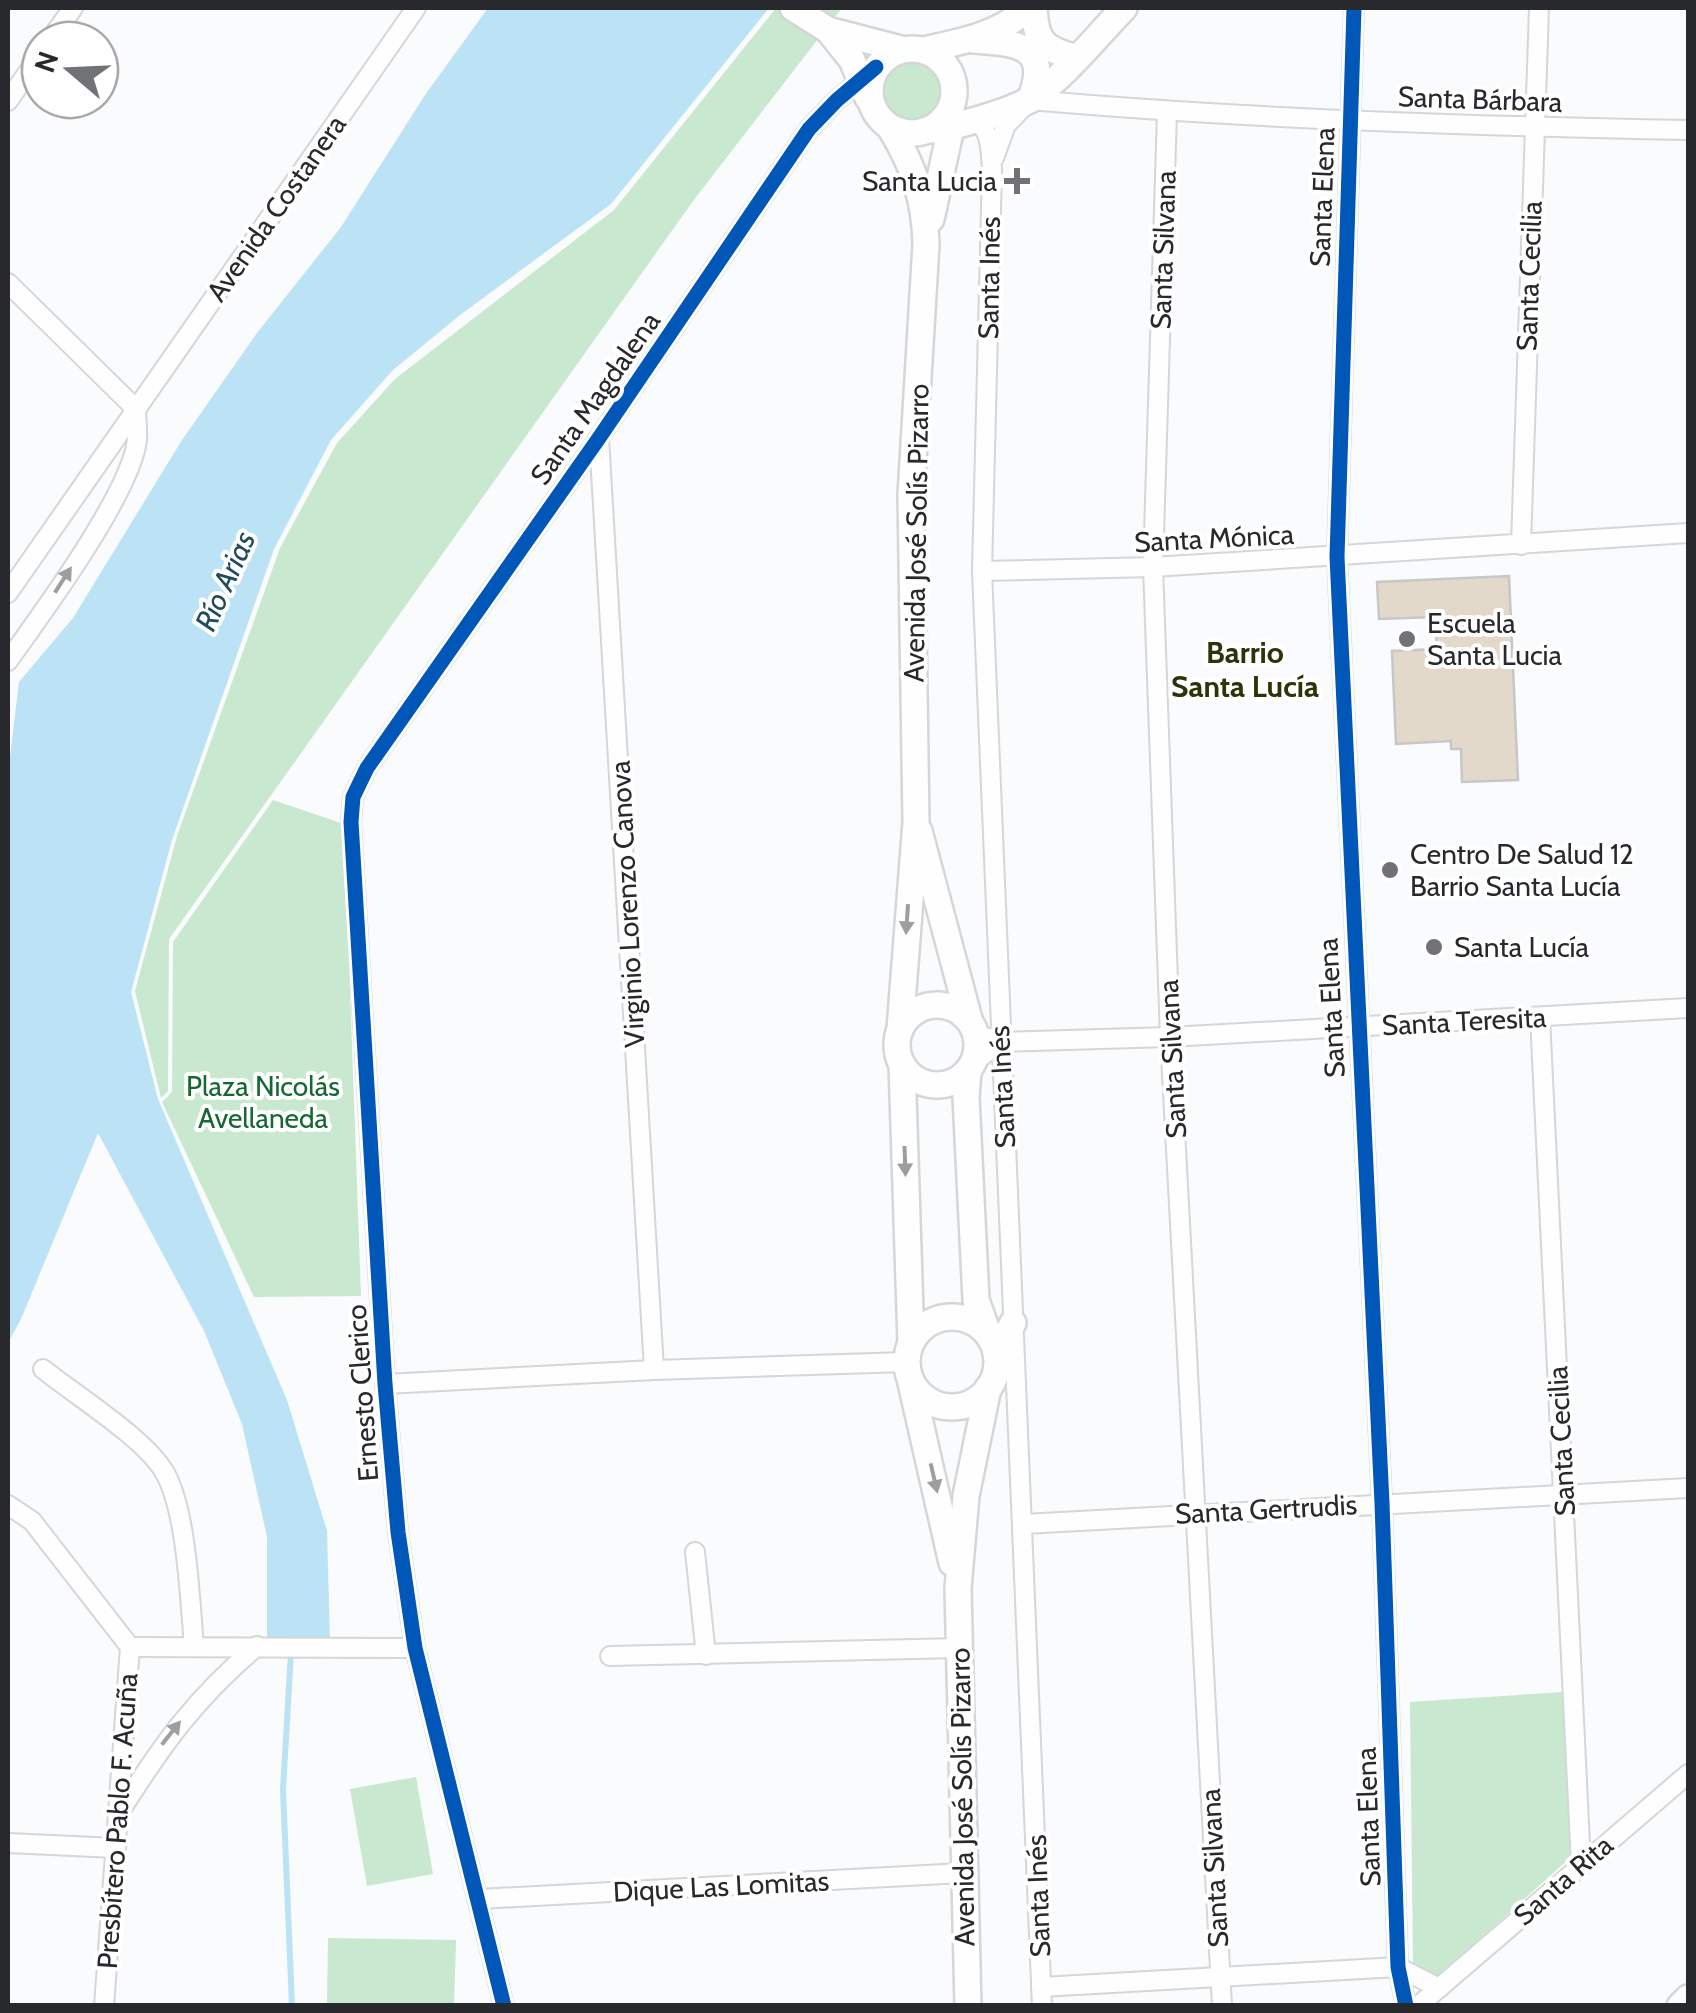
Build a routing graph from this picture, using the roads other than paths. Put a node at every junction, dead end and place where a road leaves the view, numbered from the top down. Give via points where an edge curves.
1 (416, 8) edge
2 (1031, 8) edge
3 (1124, 8) edge
4 (1354, 8) edge
5 (1540, 8) edge
6 (809, 18) edge
7 (969, 40) junction
8 (912, 49) junction
9 (1077, 58) junction
10 (869, 84) junction
11 (1030, 100) junction
12 (1167, 112) junction
13 (1350, 119) junction
14 (951, 121) junction
15 (1533, 127) junction
16 (891, 129) junction
17 (1688, 130) edge
18 (992, 169) junction
19 (926, 244) junction
20 (8, 284) edge
21 (136, 409) junction
22 (599, 438) junction
23 (1688, 533) edge
24 (1521, 545) junction
25 (1337, 556) junction
26 (1153, 567) junction
27 (982, 571) junction
28 (8, 593) edge
29 (8, 660) edge
30 (367, 768) joint
31 (916, 822) junction
32 (1688, 1008) edge
33 (1540, 1017) junction
34 (1357, 1027) junction
35 (900, 1029) junction
36 (982, 1032) junction
37 (1170, 1037) junction
38 (902, 1064) junction
39 (971, 1067) junction
40 (1013, 1324) joint
41 (910, 1363) junction
42 (997, 1366) junction
43 (42, 1370) dead end
44 (654, 1370) junction
45 (385, 1384) junction
46 (1688, 1488) edge
47 (1564, 1494) junction
48 (1382, 1503) junction
49 (8, 1505) edge
50 (1195, 1513) junction
51 (1024, 1524) junction
52 (695, 1552) dead end
53 (958, 1588) junction
54 (194, 1646) junction
55 (266, 1646) junction
56 (130, 1647) junction
57 (415, 1648) junction
58 (958, 1648) junction
59 (706, 1655) junction
60 (610, 1656) dead end
61 (1688, 1774) edge
62 (118, 1814) junction
63 (8, 1843) edge
64 (116, 1848) junction
65 (1581, 1865) junction
66 (963, 1873) junction
67 (478, 1899) junction
68 (1398, 1968) junction
69 (1220, 1978) junction
70 (1439, 1988) junction
71 (1042, 1996) edge
72 (1688, 1998) edge
73 (104, 2006) edge
74 (504, 2006) edge
75 (968, 2006) edge
76 (1222, 2006) edge
77 (1406, 2006) edge
78 (1418, 2006) edge
79 (1680, 2006) edge

1 - 21 street, Avenida Costanera
2 - 7 main road
2 - 9 main road via 1040,40
3 - 9 main road
4 - 13 street, Santa Elena
5 - 15 street, Santa Cecilia
6 - 8 main road
6 - 10 main road
7 - 8 main road
7 - 11 main road via 1004,42 1036,59 1039,78
8 - 10 main road via 887,56
8 - 14 main road via 939,58 950,72
9 - 11 main road
10 - 16 main road via 878,118
10 - 22 street, Santa Magdalena via 837,100 809,129
11 - 12 street, Santa Bárbara
11 - 14 main road
11 - 18 street, Santa Inés via 1006,125
12 - 13 street, Santa Bárbara
12 - 26 street, Santa Silvana
13 - 15 street, Santa Bárbara
13 - 25 street, Santa Elena
14 - 16 main road via 910,134
14 - 18 street, Santa Inés via 984,125
14 - 19 main road, Avenida José Solís Pizarro
15 - 17 street, Santa Bárbara
15 - 24 street, Santa Cecilia
16 - 19 main road, Avenida José Solís Pizarro via 916,178
18 - 27 street, Santa Inés
19 - 31 main road, Avenida José Solís Pizarro via 910,496
20 - 21 street
21 - 28 street, Avenida Costanera
29 -> 21 street via 130,466
22 - 30 street, Santa Magdalena
22 - 44 street, Virginio Lorenzo Canova
23 - 24 street, Santa Mónica
24 - 25 street, Santa Mónica
25 - 26 street, Santa Mónica
25 - 34 street, Santa Elena
26 - 27 street, Santa Mónica
26 - 37 street, Santa Silvana
27 - 36 street, Santa Inés
30 - 45 street, Ernesto Clerico via 353,797 351,822
31 -> 35 main road, Avenida José Solís Pizarro
31 - 36 main road, Avenida José Solís Pizarro
32 - 33 street, Santa Teresita
33 - 34 street, Santa Teresita
33 - 47 street, Santa Cecilia
34 - 37 street, Santa Teresita
34 - 48 street, Santa Elena
35 - 36 main road via 932,1004 946,1005
35 - 38 main road, Avenida José Solís Pizarro
36 - 37 street, Santa Teresita
36 - 39 main road, Avenida José Solís Pizarro
36 - 40 street, Santa Inés
37 - 50 street, Santa Silvana
38 - 39 main road via 933,1085
38 -> 41 main road, Avenida José Solís Pizarro
39 - 42 main road, Avenida José Solís Pizarro via 966,1097 976,1300
40 - 42 main road
41 - 42 main road via 921,1395 948,1408 978,1399
41 - 42 main road via 930,1322 958,1317 971,1321
41 - 44 street
41 -> 53 main road, Avenida José Solís Pizarro
42 - 51 street, Santa Inés
42 - 53 main road, Avenida José Solís Pizarro via 966,1496
43 - 54 street via 146,1450 166,1474 186,1558
44 - 45 street
45 - 57 street, Ernesto Clerico
46 - 47 street, Santa Gertrudis
47 - 48 street, Santa Gertrudis
47 - 65 street, Santa Cecilia
48 - 50 street, Santa Gertrudis
48 - 68 street, Santa Elena
49 - 56 street, Presbítero Pablo F. Acuña via 32,1520
50 - 51 street, Santa Gertrudis
50 - 69 street, Santa Silvana
51 - 71 street, Santa Inés
52 - 59 street
53 - 58 main road, Avenida José Solís Pizarro
54 - 55 street
54 - 56 street
55 - 57 street
62 -> 55 street via 163,1743 212,1685
56 - 62 street, Presbítero Pablo F. Acuña
57 - 67 street, Ernesto Clerico
58 - 59 street
58 - 66 main road, Avenida José Solís Pizarro
59 - 60 street
61 - 65 street, Santa Rita
62 - 64 street, Presbítero Pablo F. Acuña
63 - 64 street
64 - 73 street, Presbítero Pablo F. Acuña
65 - 70 street, Santa Rita
66 - 67 street, Dique Las Lomitas
66 - 75 main road, Avenida José Solís Pizarro
67 - 74 street, Ernesto Clerico
68 - 69 street
68 - 70 street
68 - 77 street, Santa Elena
69 - 71 street
69 - 76 street, Santa Silvana
70 - 78 street, Santa Rita
72 - 79 main road

